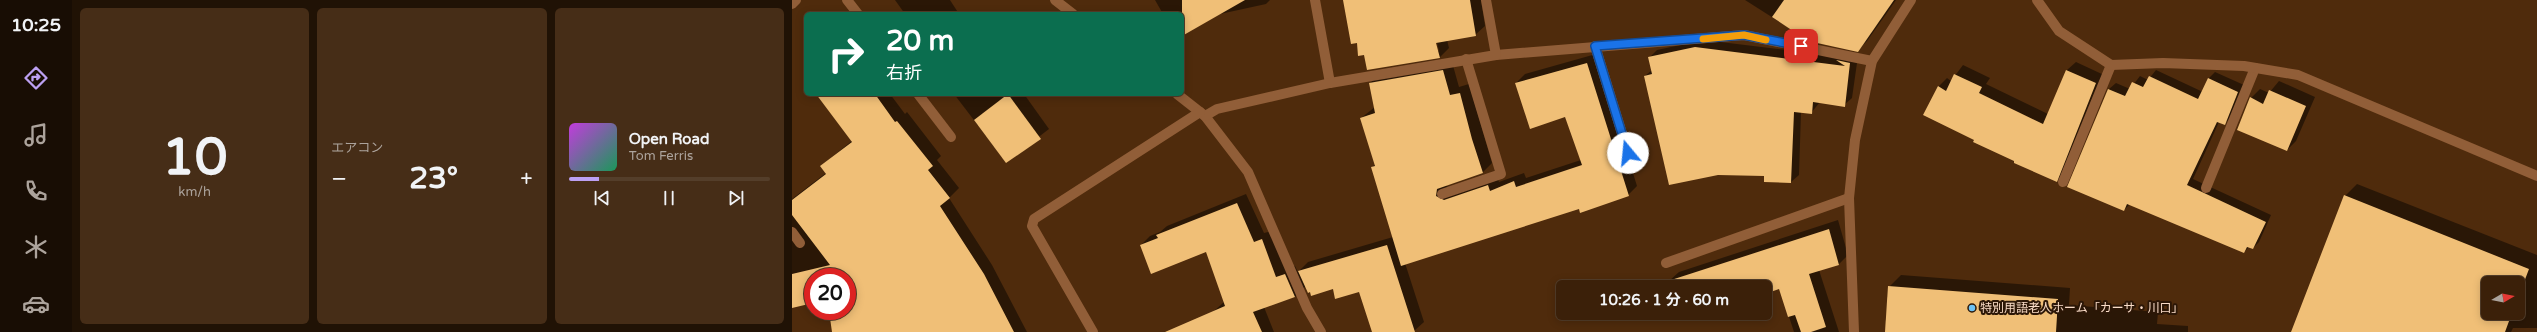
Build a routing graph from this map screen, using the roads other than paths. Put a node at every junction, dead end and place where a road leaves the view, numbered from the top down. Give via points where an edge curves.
1 (796, 0) edge
2 (848, 0) edge
3 (1054, 0) edge
4 (1315, 0) edge
5 (1486, 0) edge
6 (1912, 0) edge
7 (2037, 0) edge
8 (792, 4) edge
9 (857, 12) edge
10 (1070, 12) edge
11 (1595, 46) junction
12 (1496, 55) junction
13 (1466, 59) junction
14 (1872, 60) junction
15 (2111, 65) junction
16 (2255, 68) junction
17 (1330, 83) junction
18 (920, 96) edge
19 (1180, 96) edge
20 (1203, 114) junction
21 (951, 137) dead end
22 (1628, 153) dead end
23 (2537, 176) edge
24 (2063, 182) dead end
25 (2206, 188) dead end
26 (1442, 194) dead end
27 (1849, 198) junction
28 (792, 232) edge
29 (800, 243) dead end
30 (1666, 263) dead end
31 (1093, 332) edge
32 (1321, 332) edge
33 (1854, 332) edge

1 - 8 street
2 - 9 street
3 - 10 street
4 - 17 street
5 - 12 street
6 - 14 street
7 - 15 street via 2059,31
11 - 12 street
11 - 14 street via 1744,35
11 - 22 street
12 - 13 street
13 - 17 street
13 - 26 street via 1501,174
14 - 27 street via 1855,140
15 - 16 street via 2163,63
15 - 24 street
16 - 23 street via 2298,75
16 - 25 street
17 - 20 street
18 - 21 street
19 - 20 street
20 - 31 street via 1034,219 1032,226
20 - 32 street via 1248,172 1307,308
27 - 30 street
27 - 33 street
28 - 29 street

